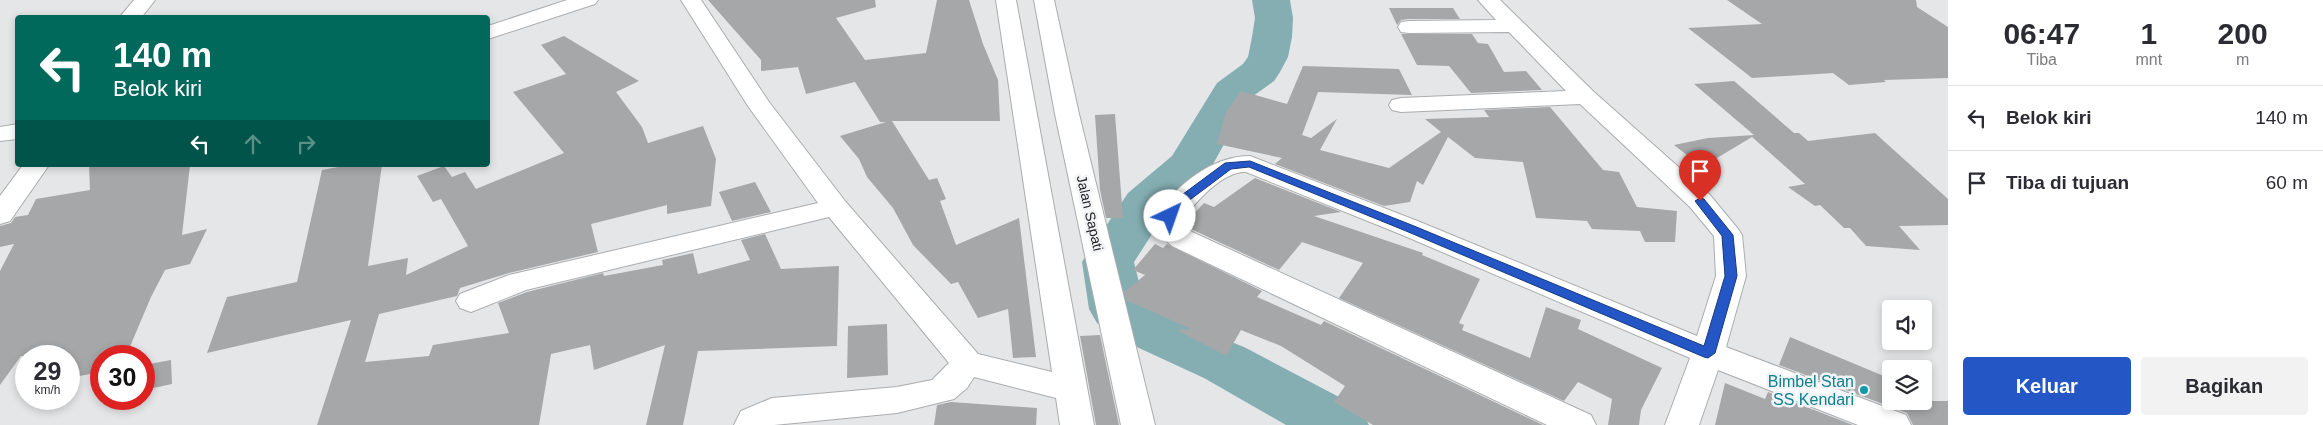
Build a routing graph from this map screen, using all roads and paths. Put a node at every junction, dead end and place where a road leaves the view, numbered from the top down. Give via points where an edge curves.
1 (145, 0) edge
2 (548, 0) edge
3 (588, 0) edge
4 (691, 0) edge
5 (1006, 0) edge
6 (1044, 0) edge
7 (1488, 0) edge
8 (132, 15) edge
9 (490, 17) edge
10 (1512, 26) junction
11 (1409, 27) dead end
12 (490, 32) edge
13 (1586, 97) junction
14 (1401, 105) dead end
15 (14, 135) edge
16 (0, 152) edge
17 (35, 167) edge
18 (835, 207) junction
19 (0, 215) edge
20 (471, 301) dead end
21 (1708, 353) junction
22 (967, 363) junction
23 (1072, 389) junction
24 (751, 425) edge
25 (1077, 425) edge
26 (1138, 425) edge
27 (1579, 425) edge
28 (1682, 425) edge
29 (1894, 425) edge

1 - 8 main road
2 - 9 main road
3 - 12 main road
4 - 18 main road via 760,106
5 - 23 main road
6 - 26 main road, Jalan Sapati
7 - 10 main road
10 - 11 main road
10 - 13 main road
13 - 14 main road
13 - 21 main road via 1700,201 1728,235 1731,276
15 - 16 main road
17 - 19 main road
18 - 20 main road via 588,267 521,280
18 - 22 main road
21 - 27 main road via 1250,164 1228,166 1179,203 1170,216 1171,229 1182,239
21 - 28 main road
21 - 29 main road
22 - 23 main road
22 - 24 main road via 942,390 897,400 772,411 753,420
23 - 25 main road

